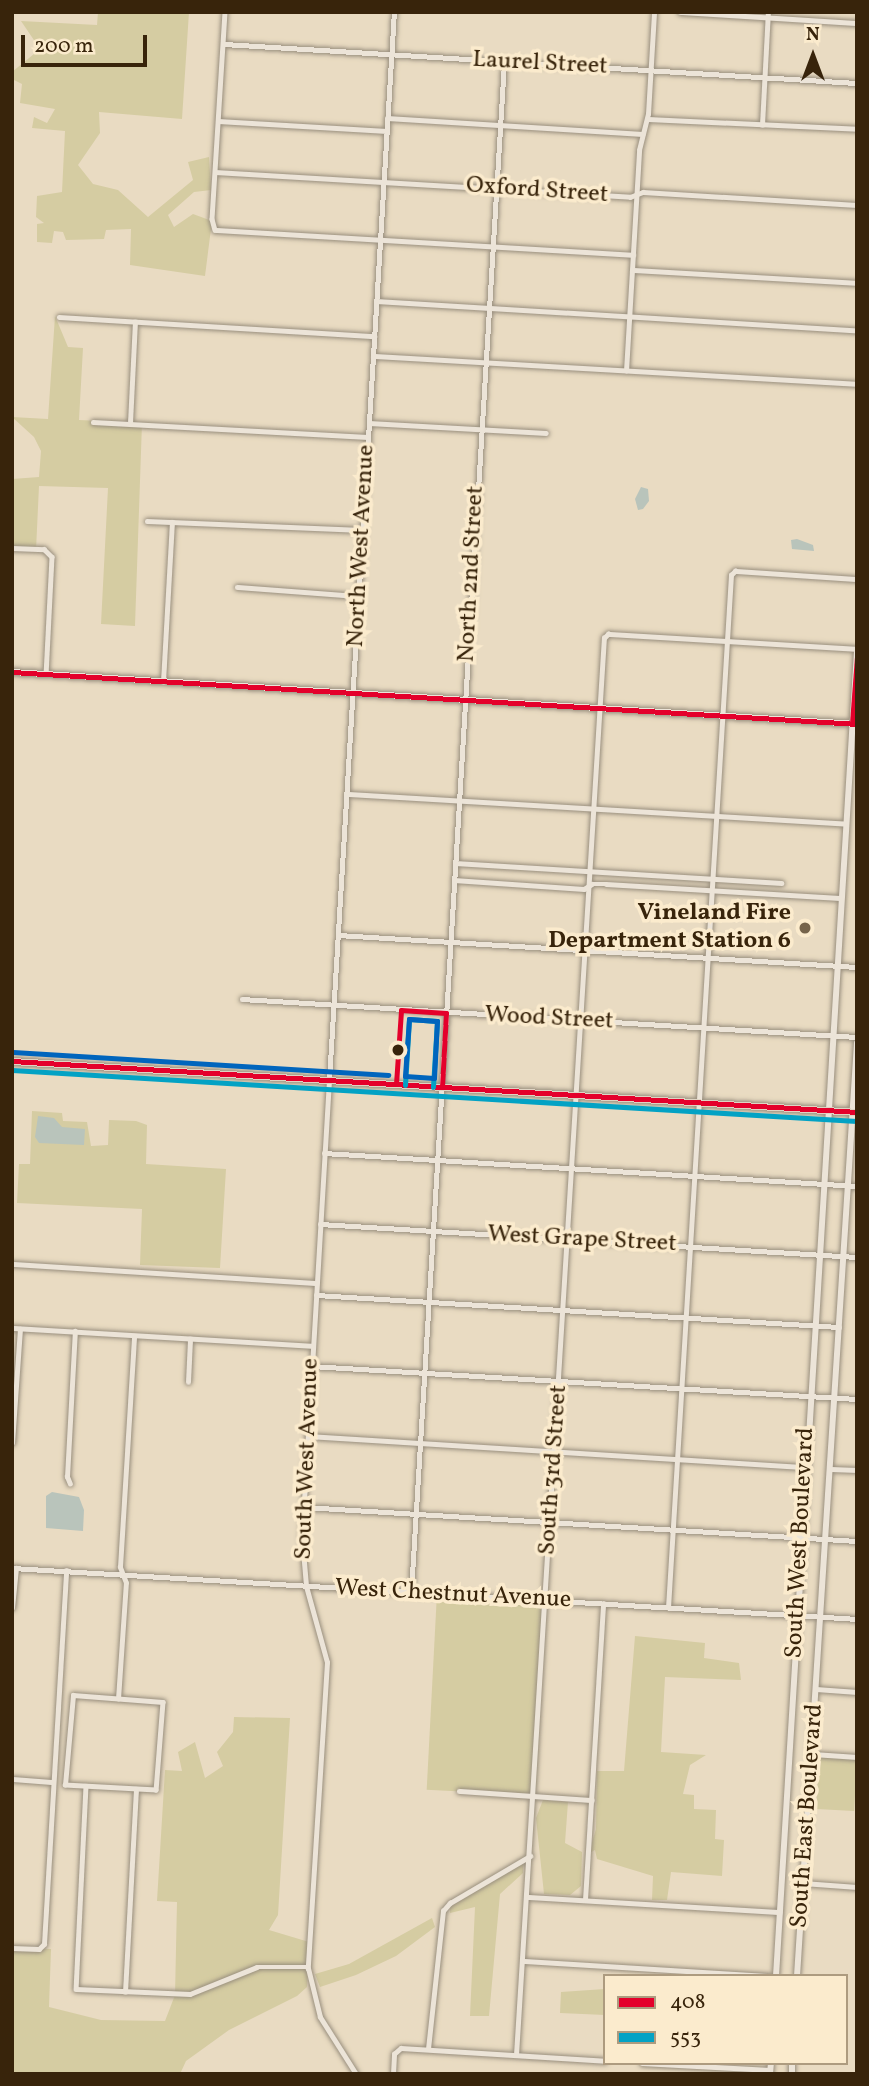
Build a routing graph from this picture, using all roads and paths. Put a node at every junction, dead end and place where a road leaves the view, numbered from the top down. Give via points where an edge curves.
1 (225, 12) edge
2 (394, 12) edge
3 (654, 12) edge
4 (680, 12) edge
5 (768, 15) edge
6 (857, 23) edge
7 (224, 44) junction
8 (391, 55) junction
9 (504, 62) junction
10 (651, 70) junction
11 (764, 77) junction
12 (857, 83) edge
13 (387, 118) junction
14 (648, 119) junction
15 (218, 121) junction
16 (500, 125) junction
17 (762, 125) junction
18 (857, 129) edge
19 (387, 131) junction
20 (643, 134) junction
21 (215, 172) junction
22 (383, 182) junction
23 (496, 189) junction
24 (636, 195) junction
25 (857, 205) edge
26 (380, 240) junction
27 (492, 247) junction
28 (632, 255) junction
29 (632, 270) junction
30 (857, 284) edge
31 (376, 301) junction
32 (489, 308) junction
33 (629, 316) junction
34 (60, 317) dead end
35 (135, 322) junction
36 (857, 330) edge
37 (374, 336) junction
38 (373, 356) junction
39 (485, 362) junction
40 (626, 371) junction
41 (857, 384) edge
42 (93, 422) dead end
43 (369, 423) junction
44 (130, 424) junction
45 (481, 429) junction
46 (546, 433) dead end
47 (368, 437) junction
48 (148, 521) dead end
49 (172, 522) junction
50 (362, 530) junction
51 (12, 548) edge
52 (857, 579) edge
53 (237, 587) dead end
54 (358, 596) junction
55 (727, 641) junction
56 (857, 651) edge
57 (12, 672) edge
58 (46, 674) junction
59 (163, 682) junction
60 (354, 694) junction
61 (465, 700) junction
62 (600, 708) junction
63 (722, 715) junction
64 (854, 723) edge
65 (347, 794) junction
66 (459, 800) junction
67 (594, 808) junction
68 (716, 816) junction
69 (845, 824) junction
70 (455, 863) junction
71 (590, 871) junction
72 (712, 878) junction
73 (454, 880) junction
74 (781, 883) dead end
75 (589, 886) junction
76 (712, 890) junction
77 (840, 898) junction
78 (338, 935) junction
79 (450, 942) junction
80 (585, 950) junction
81 (708, 957) junction
82 (836, 965) junction
83 (857, 967) edge
84 (242, 999) dead end
85 (334, 1006) junction
86 (446, 1013) junction
87 (581, 1021) junction
88 (703, 1028) junction
89 (832, 1036) junction
90 (857, 1037) edge
91 (857, 1044) edge
92 (12, 1061) edge
93 (330, 1080) junction
94 (442, 1087) junction
95 (576, 1095) junction
96 (699, 1102) junction
97 (828, 1110) junction
98 (855, 1111) edge
99 (324, 1153) junction
100 (437, 1160) junction
101 (572, 1169) junction
102 (694, 1176) junction
103 (824, 1184) junction
104 (848, 1185) junction
105 (857, 1186) edge
106 (320, 1224) junction
107 (433, 1231) junction
108 (568, 1239) junction
109 (690, 1247) junction
110 (820, 1254) junction
111 (844, 1256) junction
112 (857, 1257) edge
113 (12, 1264) edge
114 (316, 1283) junction
115 (315, 1295) junction
116 (429, 1302) junction
117 (564, 1310) junction
118 (686, 1318) junction
119 (815, 1325) junction
120 (839, 1327) junction
121 (12, 1328) edge
122 (20, 1329) junction
123 (75, 1331) junction
124 (134, 1336) junction
125 (190, 1339) junction
126 (312, 1346) junction
127 (311, 1366) junction
128 (425, 1373) junction
129 (559, 1381) junction
130 (188, 1382) dead end
131 (681, 1388) junction
132 (810, 1396) junction
133 (835, 1398) junction
134 (857, 1399) edge
135 (307, 1436) junction
136 (420, 1443) junction
137 (12, 1444) edge
138 (555, 1452) junction
139 (677, 1459) junction
140 (806, 1467) junction
141 (831, 1468) junction
142 (857, 1470) edge
143 (70, 1484) dead end
144 (303, 1507) junction
145 (416, 1514) junction
146 (550, 1522) junction
147 (673, 1530) junction
148 (802, 1538) junction
149 (827, 1539) junction
150 (857, 1541) edge
151 (14, 1568) edge
152 (66, 1571) junction
153 (122, 1574) junction
154 (306, 1586) junction
155 (411, 1592) junction
156 (546, 1600) junction
157 (603, 1604) junction
158 (12, 1608) edge
159 (668, 1608) junction
160 (797, 1615) junction
161 (821, 1617) junction
162 (857, 1619) edge
163 (817, 1689) junction
164 (857, 1692) edge
165 (118, 1699) junction
166 (813, 1754) junction
167 (857, 1757) edge
168 (12, 1779) edge
169 (52, 1782) junction
170 (86, 1786) junction
171 (136, 1789) junction
172 (459, 1791) dead end
173 (533, 1796) junction
174 (592, 1800) junction
175 (530, 1856) junction
176 (803, 1883) junction
177 (857, 1887) edge
178 (527, 1897) junction
179 (585, 1900) junction
180 (780, 1912) junction
181 (12, 1948) edge
182 (523, 1961) junction
183 (308, 1967) junction
184 (736, 1974) edge
185 (776, 1974) edge
186 (797, 1974) edge
187 (125, 1992) junction
188 (428, 2049) junction
189 (516, 2055) junction
190 (603, 2061) edge
191 (685, 2065) edge
192 (770, 2069) edge
193 (356, 2074) edge
194 (393, 2074) edge

1 - 7 street
2 - 8 street, North West Avenue
3 - 10 street
4 - 5 street
5 - 6 street
5 - 11 street
7 - 8 street, Laurel Street
7 - 15 street
8 - 9 street, Laurel Street
8 - 13 street, North West Avenue
9 - 10 street, Laurel Street
9 - 16 street, North 2nd Street
10 - 11 street, Laurel Street
10 - 14 street
11 - 12 street, Laurel Street
11 - 17 street
13 - 16 street
13 - 19 street, North West Avenue
14 - 17 street
14 - 20 street
15 - 19 street
15 - 21 street
16 - 20 street
16 - 23 street, North 2nd Street
17 - 18 street
19 - 22 street, North West Avenue
20 - 24 street
21 - 22 street, Oxford Street
21 - 26 street via 212,223 219,231
22 - 23 street, Oxford Street
22 - 26 street, North West Avenue
23 - 24 street, Oxford Street
23 - 27 street, North 2nd Street
24 - 25 street, Oxford Street
24 - 28 street
26 - 27 street
26 - 31 street, North West Avenue
27 - 28 street
27 - 32 street, North 2nd Street
28 - 29 street
29 - 30 street
29 - 33 street
31 - 32 street
31 - 37 street, North West Avenue
32 - 33 street
32 - 39 street, North 2nd Street
33 - 36 street
33 - 40 street
34 - 35 street
35 - 37 street
35 - 44 street
37 - 38 street, North West Avenue
38 - 39 street
38 - 43 street, North West Avenue
39 - 40 street
39 - 45 street, North 2nd Street
40 - 41 street
42 - 44 street
43 - 45 street
43 - 47 street, North West Avenue
44 - 47 street
45 - 46 street
45 - 61 street, North 2nd Street
47 - 50 street, North West Avenue
48 - 49 street
49 - 50 street
49 - 59 street
50 - 54 street, North West Avenue
51 - 58 street via 44,549 52,557
52 - 55 street via 735,571 731,573
53 - 54 street
54 - 60 street, North West Avenue
55 - 56 street
55 - 62 street, South 3rd Street via 605,636
55 - 63 street
56 - 64 main road, South West Boulevard
57 - 58 main road
58 - 59 main road
59 - 60 main road
60 - 61 main road
60 - 65 street, North West Avenue
61 - 62 main road
61 - 66 street, North 2nd Street
62 - 63 main road
62 - 67 street, South 3rd Street
63 - 64 main road
63 - 68 street
64 - 69 main road, South West Boulevard
65 - 66 street
65 - 78 street, North West Avenue
66 - 67 street
66 - 70 street, North 2nd Street
67 - 68 street
67 - 71 street, South 3rd Street
68 - 69 street
68 - 72 street
69 - 77 main road, South West Boulevard
70 - 71 street
70 - 73 street, North 2nd Street
71 - 72 street
71 - 75 street, South 3rd Street
72 - 74 street
72 - 76 street
73 - 75 street
73 - 79 street, North 2nd Street
75 - 76 street
75 - 80 street, South 3rd Street
76 - 77 street
76 - 81 street
77 - 82 main road, South West Boulevard
78 - 79 street
78 - 85 street, North West Avenue
79 - 80 street
79 - 86 street, North 2nd Street
80 - 81 street
80 - 87 street, South 3rd Street
81 - 82 street
81 - 88 street
82 - 83 street
82 - 89 main road, South West Boulevard
84 - 85 street, Wood Street
85 - 86 street, Wood Street
85 - 93 street, North West Avenue
86 - 87 street, Wood Street
86 - 94 street, North 2nd Street
87 - 88 street, Wood Street
87 - 95 street, South 3rd Street
88 - 89 street, Wood Street
88 - 96 street
89 - 90 street, Wood Street
89 - 97 main road, South West Boulevard
91 - 98 main road, South East Boulevard
92 - 93 main road
93 - 94 main road
93 - 99 street, South West Avenue
94 - 95 main road
94 - 100 street, North 2nd Street
95 - 96 main road
95 - 101 street, South 3rd Street
96 - 97 main road
96 - 102 street
97 - 98 main road
97 - 103 main road, South West Boulevard
98 - 104 main road, South East Boulevard
99 - 100 street
99 - 106 street, South West Avenue
100 - 101 street
100 - 107 street, North 2nd Street
101 - 102 street
101 - 108 street, South 3rd Street
102 - 103 street
102 - 109 street
103 - 104 street
103 - 110 main road, South West Boulevard
104 - 105 street
104 - 111 main road, South East Boulevard
106 - 107 street, West Grape Street
106 - 114 street, South West Avenue
107 - 108 street, West Grape Street
107 - 116 street, North 2nd Street
108 - 109 street, West Grape Street
108 - 117 street, South 3rd Street
109 - 110 street, West Grape Street
109 - 118 street
110 - 111 street, West Grape Street
110 - 119 main road, South West Boulevard
111 - 112 street, West Grape Street
111 - 120 main road, South East Boulevard
113 - 114 street
114 - 115 street, South West Avenue
115 - 116 street
115 - 126 street, South West Avenue
116 - 117 street
116 - 128 street, North 2nd Street
117 - 118 street
117 - 129 street, South 3rd Street
118 - 119 street
118 - 131 street
119 - 120 street
119 - 132 main road, South West Boulevard
120 - 133 main road, South East Boulevard
121 - 122 street
122 - 123 street
122 - 137 street
123 - 124 street
123 - 143 street
124 - 125 street
124 - 153 street
125 - 126 street
125 - 130 street
126 - 127 street, South West Avenue
127 - 128 street
127 - 135 street, South West Avenue
128 - 129 street
128 - 136 street, North 2nd Street
129 - 131 street
129 - 138 street, South 3rd Street
131 - 132 street
131 - 139 street
132 - 133 street
132 - 140 main road, South West Boulevard
133 - 134 street
133 - 141 main road, South East Boulevard
135 - 136 street
135 - 144 street, South West Avenue
136 - 138 street
136 - 145 street, North 2nd Street
138 - 139 street
138 - 146 street, South 3rd Street
139 - 140 street
139 - 147 street
140 - 148 main road, South West Boulevard
141 - 142 street
141 - 149 main road, South East Boulevard
144 - 145 street
144 - 154 street, South West Avenue
145 - 146 street
145 - 155 street, North 2nd Street
146 - 147 street
146 - 156 street, South 3rd Street
147 - 148 street
147 - 159 street
148 - 149 street
148 - 160 main road, South West Boulevard
149 - 150 street
149 - 161 main road, South East Boulevard
151 - 152 street, West Chestnut Avenue
151 - 158 street
152 - 153 street, West Chestnut Avenue
152 - 169 street
153 - 154 street, West Chestnut Avenue
153 - 165 street via 126,1583
154 - 155 street, West Chestnut Avenue
154 - 183 street, South West Avenue via 327,1662
155 - 156 street, West Chestnut Avenue
156 - 157 street, West Chestnut Avenue
156 - 173 street, South 3rd Street
157 - 159 street, West Chestnut Avenue
157 - 174 street
159 - 160 street, West Chestnut Avenue
160 - 161 street, West Chestnut Avenue
160 - 180 main road, South West Boulevard
161 - 162 street, West Chestnut Avenue
161 - 163 main road, South East Boulevard
163 - 164 street
163 - 166 main road, South East Boulevard
165 - 170 street via 73,1695 65,1785
165 - 171 street via 163,1702 156,1790
166 - 167 street
166 - 176 main road, South East Boulevard
168 - 169 street
169 - 181 street via 44,1944 39,1949
170 - 171 street
170 - 187 street via 76,1989
171 - 187 street
172 - 173 street
173 - 174 street
173 - 175 street, South 3rd Street
174 - 179 street
175 - 178 street, South 3rd Street
175 - 188 street via 443,1911
176 - 177 street
176 - 186 main road, South East Boulevard
178 - 179 street
178 - 182 street, South 3rd Street
179 - 180 street
180 - 185 main road, South West Boulevard
182 - 184 street
182 - 189 street, South 3rd Street
183 - 187 street via 257,1966 190,1994
183 - 193 street, South West Avenue via 320,2017
188 - 189 street
188 - 194 street via 396,2050
189 - 190 street
191 - 192 street

